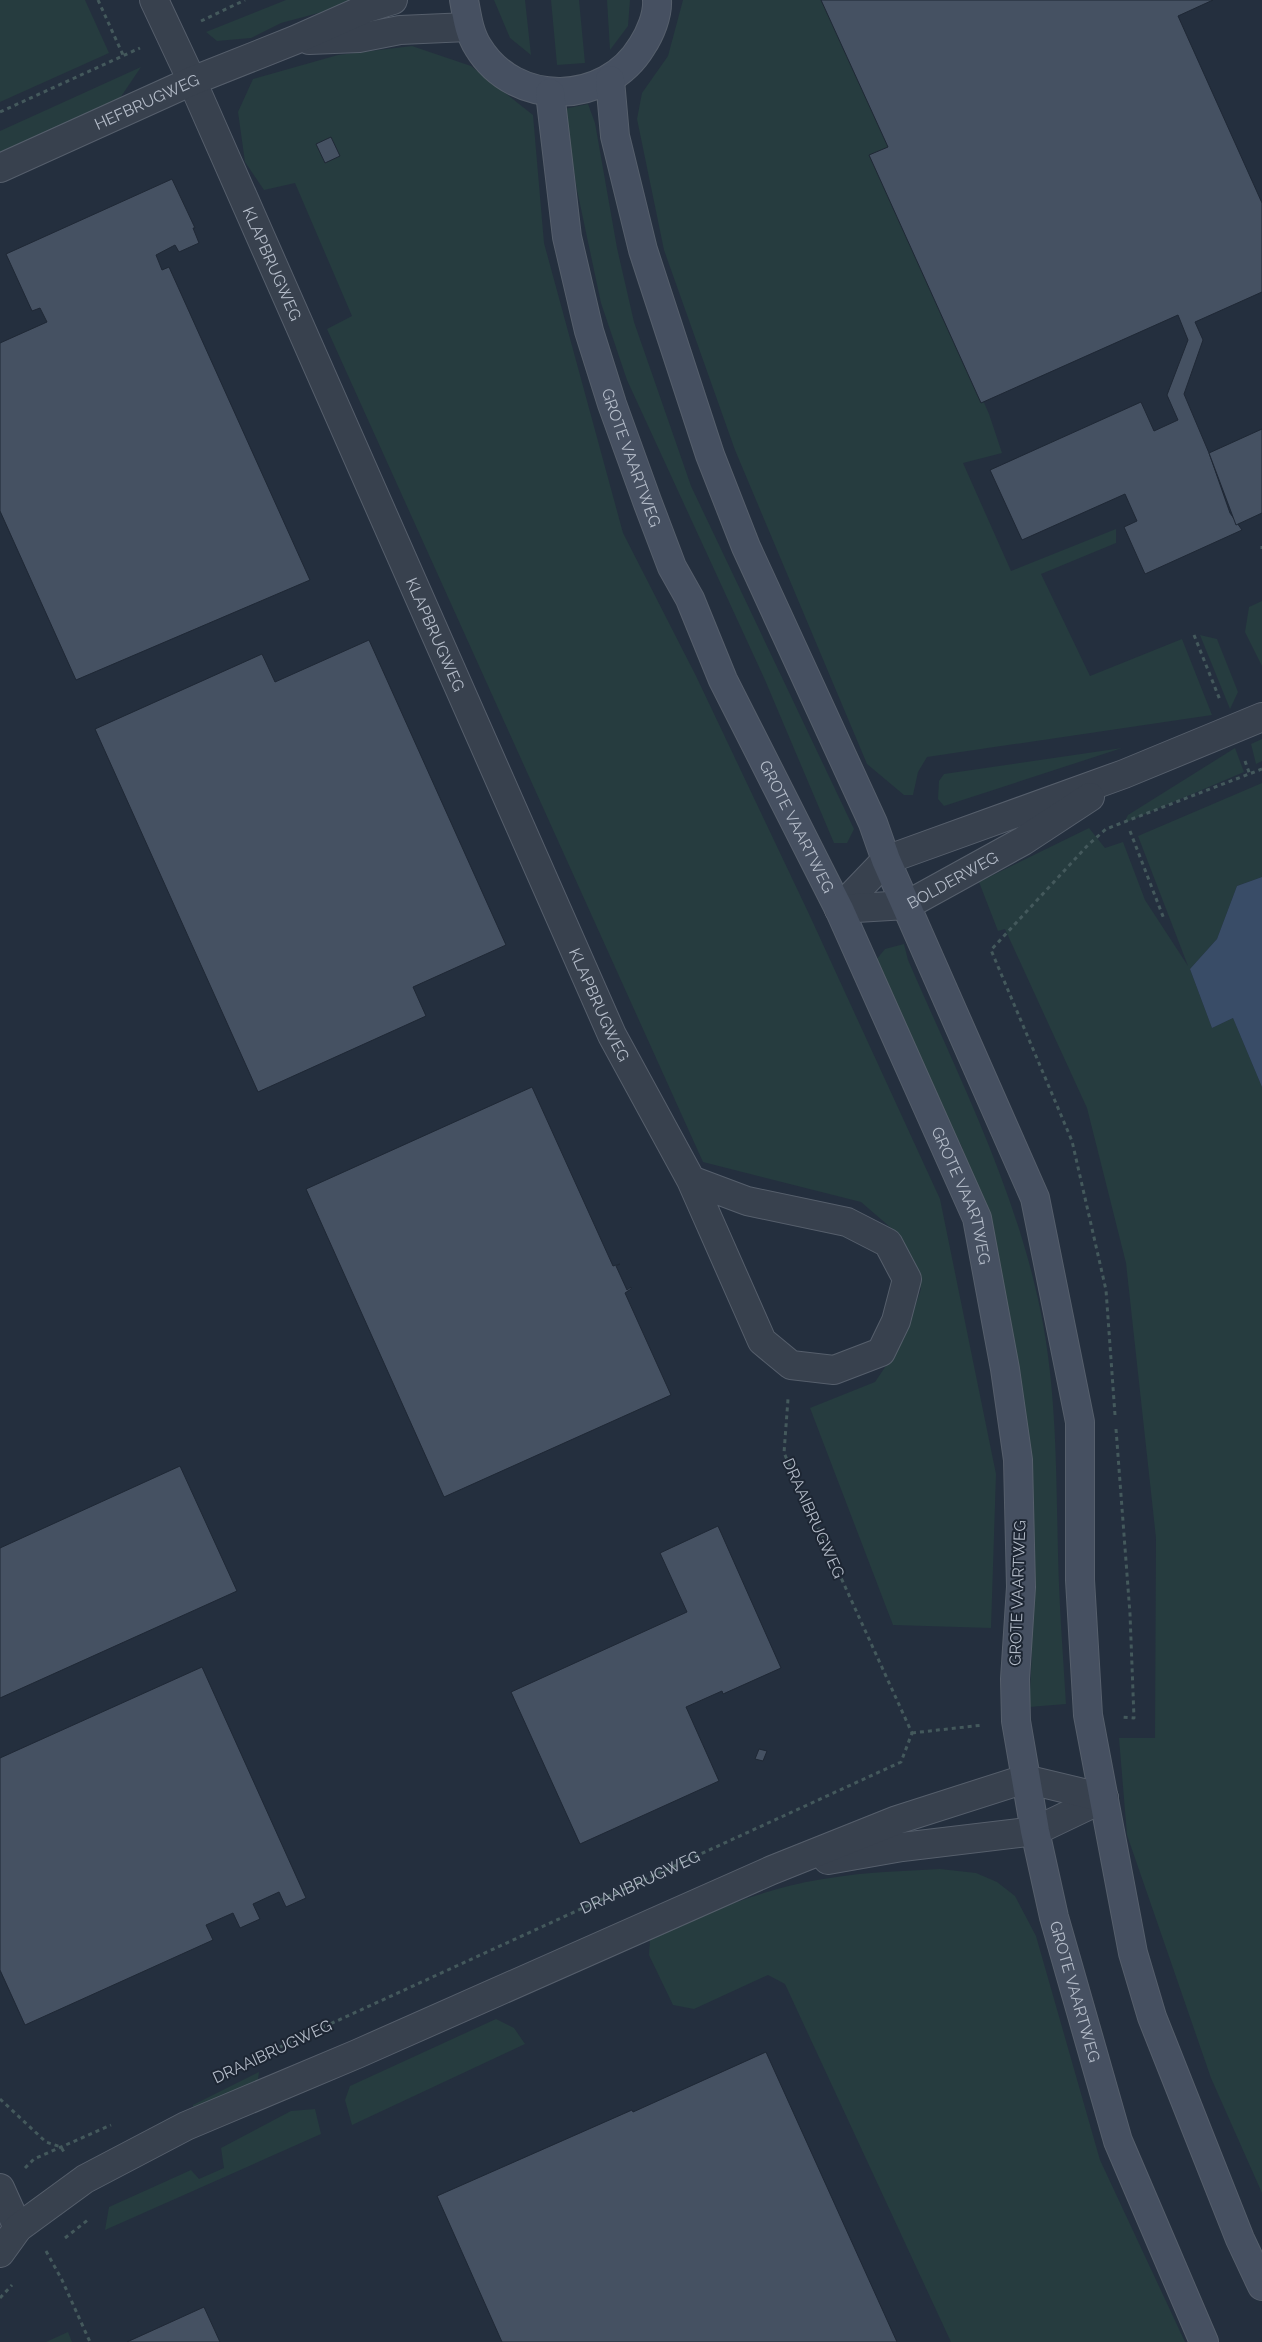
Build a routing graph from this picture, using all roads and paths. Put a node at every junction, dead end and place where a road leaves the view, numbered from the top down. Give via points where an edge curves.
1 (98, 0) edge
2 (154, 0) edge
3 (245, 0) edge
4 (393, 0) edge
5 (464, 0) edge
6 (657, 0) edge
7 (468, 27) junction
8 (170, 35) junction
9 (295, 40) junction
10 (123, 55) junction
11 (610, 80) junction
12 (192, 81) junction
13 (550, 93) junction
14 (0, 112) edge
15 (0, 168) edge
16 (1262, 717) edge
17 (1124, 774) junction
18 (1130, 830) dead end
19 (886, 860) junction
20 (907, 905) junction
21 (839, 909) junction
22 (1164, 919) dead end
23 (692, 1180) junction
24 (791, 1365) junction
25 (1025, 1779) junction
26 (1104, 1798) junction
27 (1035, 1831) junction
28 (772, 1870) junction
29 (275, 2050) dead end
30 (0, 2099) edge
31 (118, 2122) dead end
32 (61, 2147) junction
33 (1, 2190) edge
34 (18, 2228) junction
35 (46, 2252) dead end
36 (0, 2253) edge
37 (1262, 2286) edge
38 (90, 2342) edge
39 (1204, 2342) edge

1 - 10 path
2 - 8 street, KLAPBRUGWEG
3 - 8 path
4 - 9 street, HEFBRUGWEG
5 - 7 main road
6 - 11 main road via 650,34 634,60
7 - 9 street, HEFBRUGWEG via 400,30 359,38
7 - 13 main road via 491,64 528,88
8 - 10 path
8 - 12 street, KLAPBRUGWEG
9 - 12 street, HEFBRUGWEG
10 - 14 path
11 - 13 main road via 571,93
11 - 19 main road via 615,136 644,250 710,455 746,547 873,824
12 - 15 street, HEFBRUGWEG
12 - 23 street, KLAPBRUGWEG via 612,1035
13 - 21 main road, GROTE VAARTWEG via 567,237 589,331 615,412 672,567 690,599 723,680
16 - 17 street, BOLDERWEG
17 - 19 street, BOLDERWEG
17 - 20 street, BOLDERWEG via 1024,841
18 - 22 path
19 - 20 main road
19 - 21 street, BOLDERWEG
20 - 21 street, BOLDERWEG
20 - 26 main road via 1035,1198 1080,1422 1080,1580 1088,1705
21 - 25 main road, GROTE VAARTWEG via 976,1218 1005,1369 1018,1460 1021,1587 1015,1679 1016,1722
23 - 24 street, KLAPBRUGWEG via 762,1341
23 - 24 street via 747,1200 847,1222 888,1242 907,1278 896,1321 881,1352 834,1370
24 - 29 path, DRAAIBRUGWEG via 784,1453 912,1733 901,1762
25 - 26 street
25 - 27 main road, GROTE VAARTWEG
25 - 28 street, DRAAIBRUGWEG via 897,1820
26 - 27 street, DRAAIBRUGWEG
26 - 37 main road via 1133,1953 1152,2018 1236,2230
27 - 28 street, DRAAIBRUGWEG via 902,1847
27 - 39 main road, GROTE VAARTWEG via 1054,1917 1118,2142
28 - 34 street, DRAAIBRUGWEG via 186,2126 85,2179
30 - 32 path via 46,2142
31 - 32 path
32 - 33 path via 34,2159
33 - 34 street
34 - 36 street, DRAAIBRUGWEG
35 - 38 path

